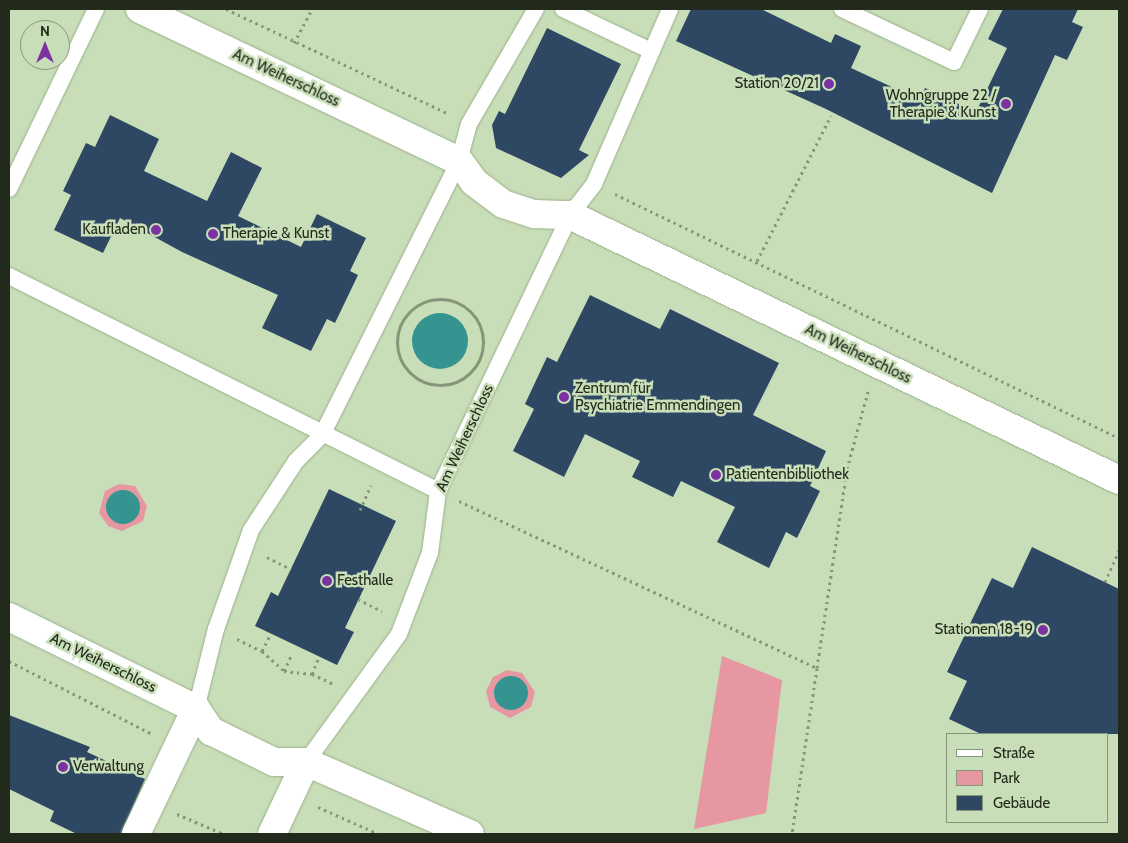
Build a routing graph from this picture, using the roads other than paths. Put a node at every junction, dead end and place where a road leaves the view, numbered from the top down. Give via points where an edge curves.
1 (96, 9) edge
2 (140, 9) edge
3 (536, 9) edge
4 (563, 9) edge
5 (670, 9) edge
6 (842, 9) edge
7 (980, 9) edge
8 (651, 51) junction
9 (459, 161) junction
10 (9, 189) edge
11 (570, 215) junction
12 (9, 276) edge
13 (322, 435) junction
14 (1119, 480) edge
15 (438, 491) junction
16 (9, 617) edge
17 (196, 709) junction
18 (306, 762) junction
19 (136, 834) edge
20 (272, 834) edge
21 (470, 834) edge

1 - 10 lane
2 - 9 street, Am Weiherschloss
3 - 9 lane via 469,124
4 - 8 lane
5 - 8 lane, Am Weiherschloss
6 - 7 lane via 954,62
8 - 11 lane, Am Weiherschloss via 594,184
9 - 11 street, Am Weiherschloss via 474,182 503,204 534,214
9 - 13 lane
11 - 14 street, Am Weiherschloss
11 - 15 lane, Am Weiherschloss
12 - 13 lane
13 - 15 lane
13 - 17 lane via 296,461 251,530 216,629
15 - 18 lane, Am Weiherschloss via 430,553 418,593 399,634
16 - 17 street, Am Weiherschloss
17 - 18 street, Am Weiherschloss via 211,731 274,762
17 - 19 street
18 - 20 street, Am Weiherschloss
18 - 21 street, Am Weiherschloss

